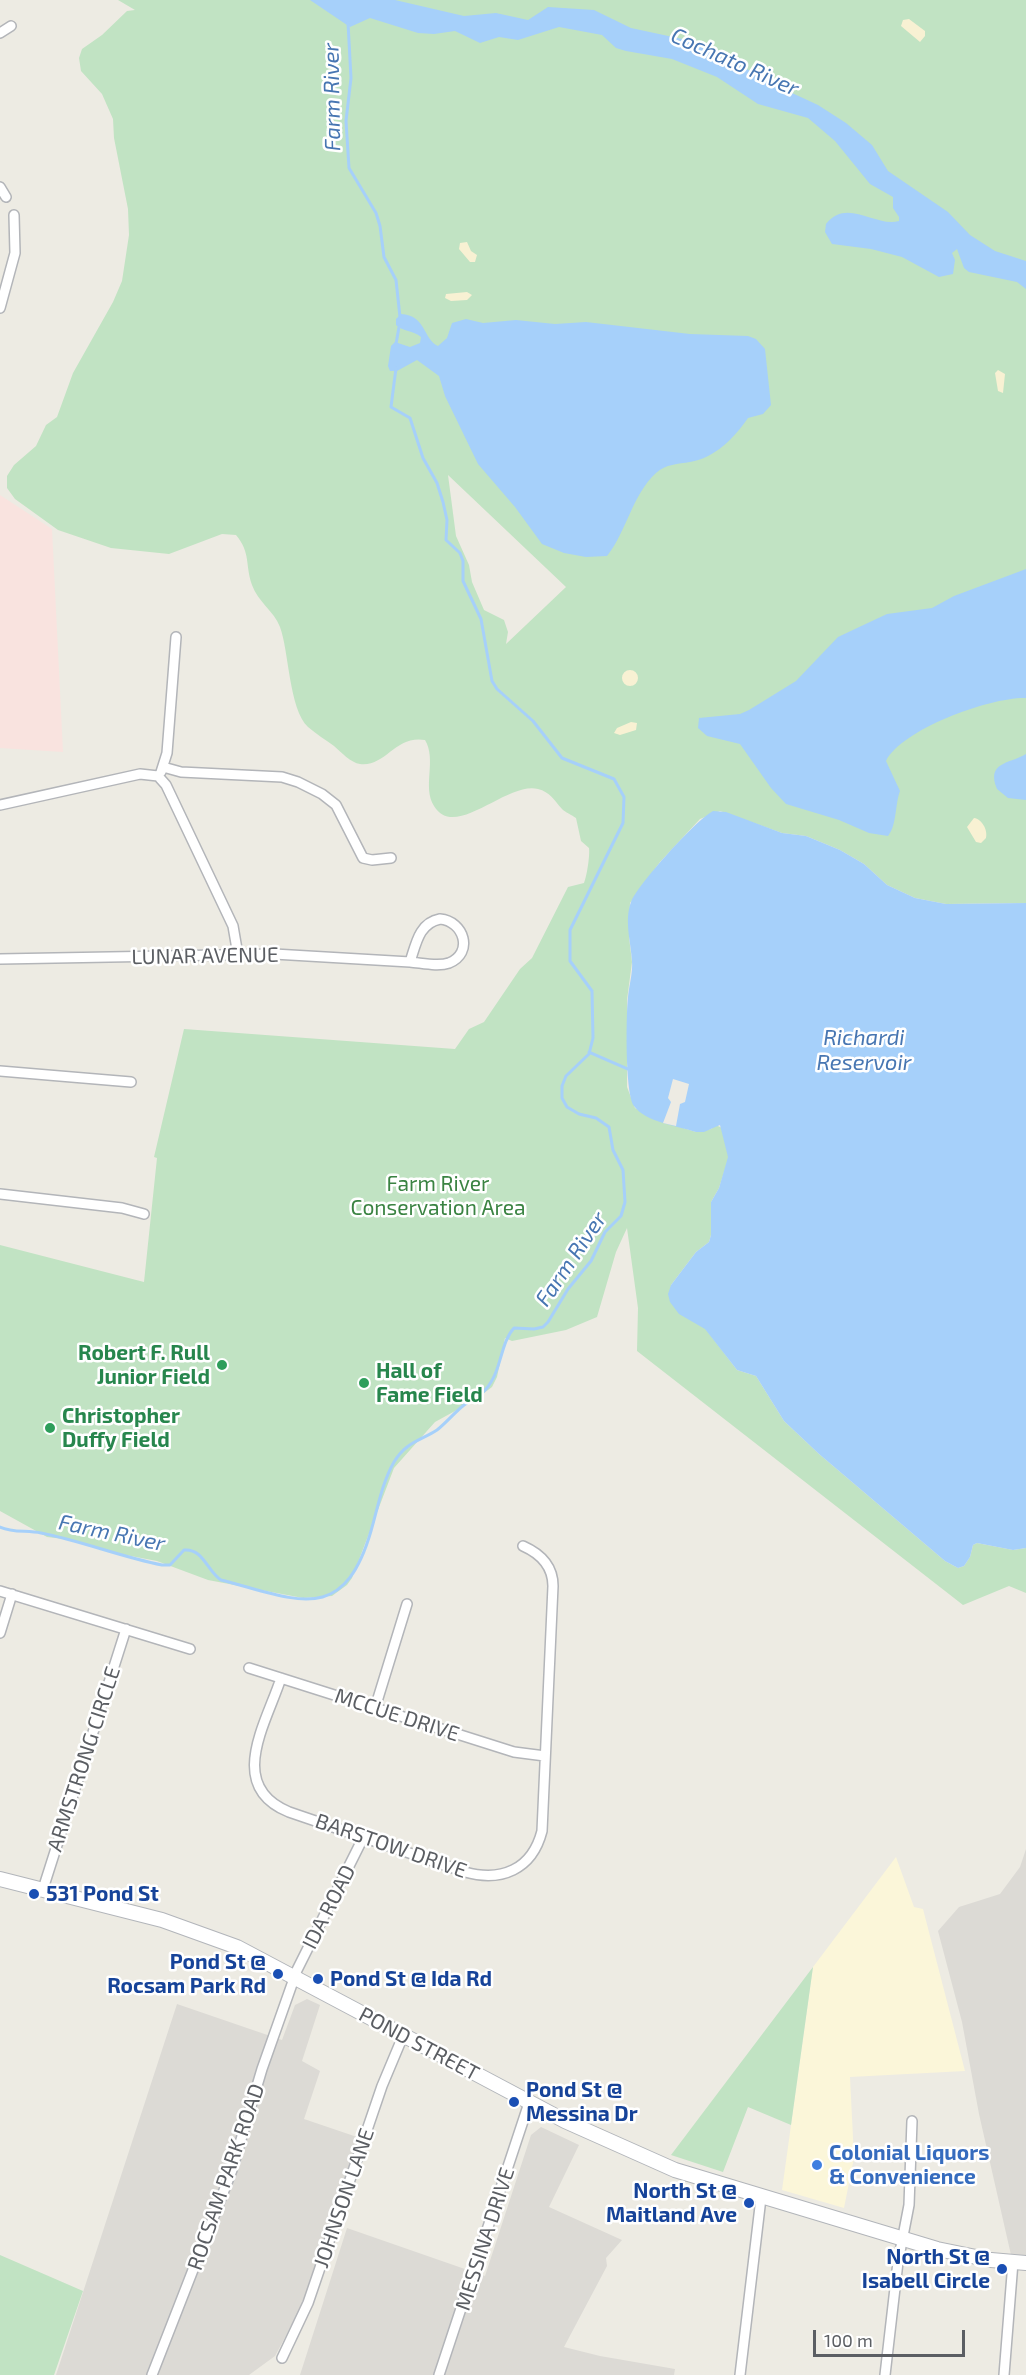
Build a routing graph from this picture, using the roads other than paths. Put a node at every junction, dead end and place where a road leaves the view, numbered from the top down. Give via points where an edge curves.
1 (11, 26) dead end
2 (0, 33) edge
3 (0, 187) edge
4 (6, 196) dead end
5 (14, 215) dead end
6 (0, 308) edge
7 (176, 637) dead end
8 (163, 767) junction
9 (158, 776) junction
10 (0, 805) edge
11 (391, 858) dead end
12 (238, 955) junction
13 (0, 959) edge
14 (410, 962) junction
15 (0, 1071) edge
16 (131, 1082) dead end
17 (0, 1194) edge
18 (144, 1214) dead end
19 (523, 1546) dead end
20 (0, 1591) edge
21 (12, 1594) junction
22 (407, 1604) dead end
23 (126, 1629) junction
24 (0, 1633) edge
25 (190, 1649) dead end
26 (249, 1668) dead end
27 (281, 1678) junction
28 (375, 1707) junction
29 (545, 1756) junction
30 (363, 1838) junction
31 (0, 1879) edge
32 (43, 1889) junction
33 (294, 1977) junction
34 (403, 2036) junction
35 (530, 2103) junction
36 (912, 2121) dead end
37 (761, 2198) junction
38 (902, 2239) junction
39 (1020, 2262) edge
40 (282, 2358) dead end
41 (152, 2375) edge
42 (439, 2375) edge
43 (740, 2375) edge
44 (885, 2375) edge
45 (1004, 2375) edge

1 - 2 street
3 - 4 street
5 - 6 street via 15,253
7 - 8 street
8 - 9 street
8 - 11 street via 181,772 282,777 322,794 336,805 363,858
9 - 10 street via 140,774
9 - 12 street via 166,785 233,926
12 - 13 street, LUNAR AVENUE
12 - 14 street, LUNAR AVENUE
14 - 14 street, LUNAR AVENUE via 427,924 445,919 459,927 463,945 454,960 443,964
15 - 16 street
17 - 18 street
19 - 29 street, BARSTOW DRIVE via 546,1561 553,1579
20 - 21 street
21 - 23 street
21 - 24 street
22 - 28 street
23 - 25 street
23 - 32 street, ARMSTRONG CIRCLE
26 - 27 street, MCCUE DRIVE
27 - 28 street, MCCUE DRIVE
27 - 30 street, BARSTOW DRIVE via 254,1750 255,1771 262,1791 282,1809
28 - 29 street, MCCUE DRIVE via 514,1752
29 - 30 street, BARSTOW DRIVE via 540,1840 527,1860 510,1873 473,1874
30 - 33 street, IDA ROAD
31 - 32 main road, POND STREET
32 - 33 main road, POND STREET via 191,1929 237,1947
33 - 34 main road, POND STREET
33 - 41 street, ROCSAM PARK ROAD via 232,2170
34 - 35 main road, POND STREET
34 - 40 street, JOHNSON LANE via 382,2085 308,2304
35 - 37 main road, POND STREET via 663,2166
35 - 42 street, MESSINA DRIVE
36 - 38 street via 909,2205
37 - 38 main road, POND STREET
37 - 43 street
38 - 39 main road, POND STREET via 963,2255
38 - 44 street
39 - 45 street

